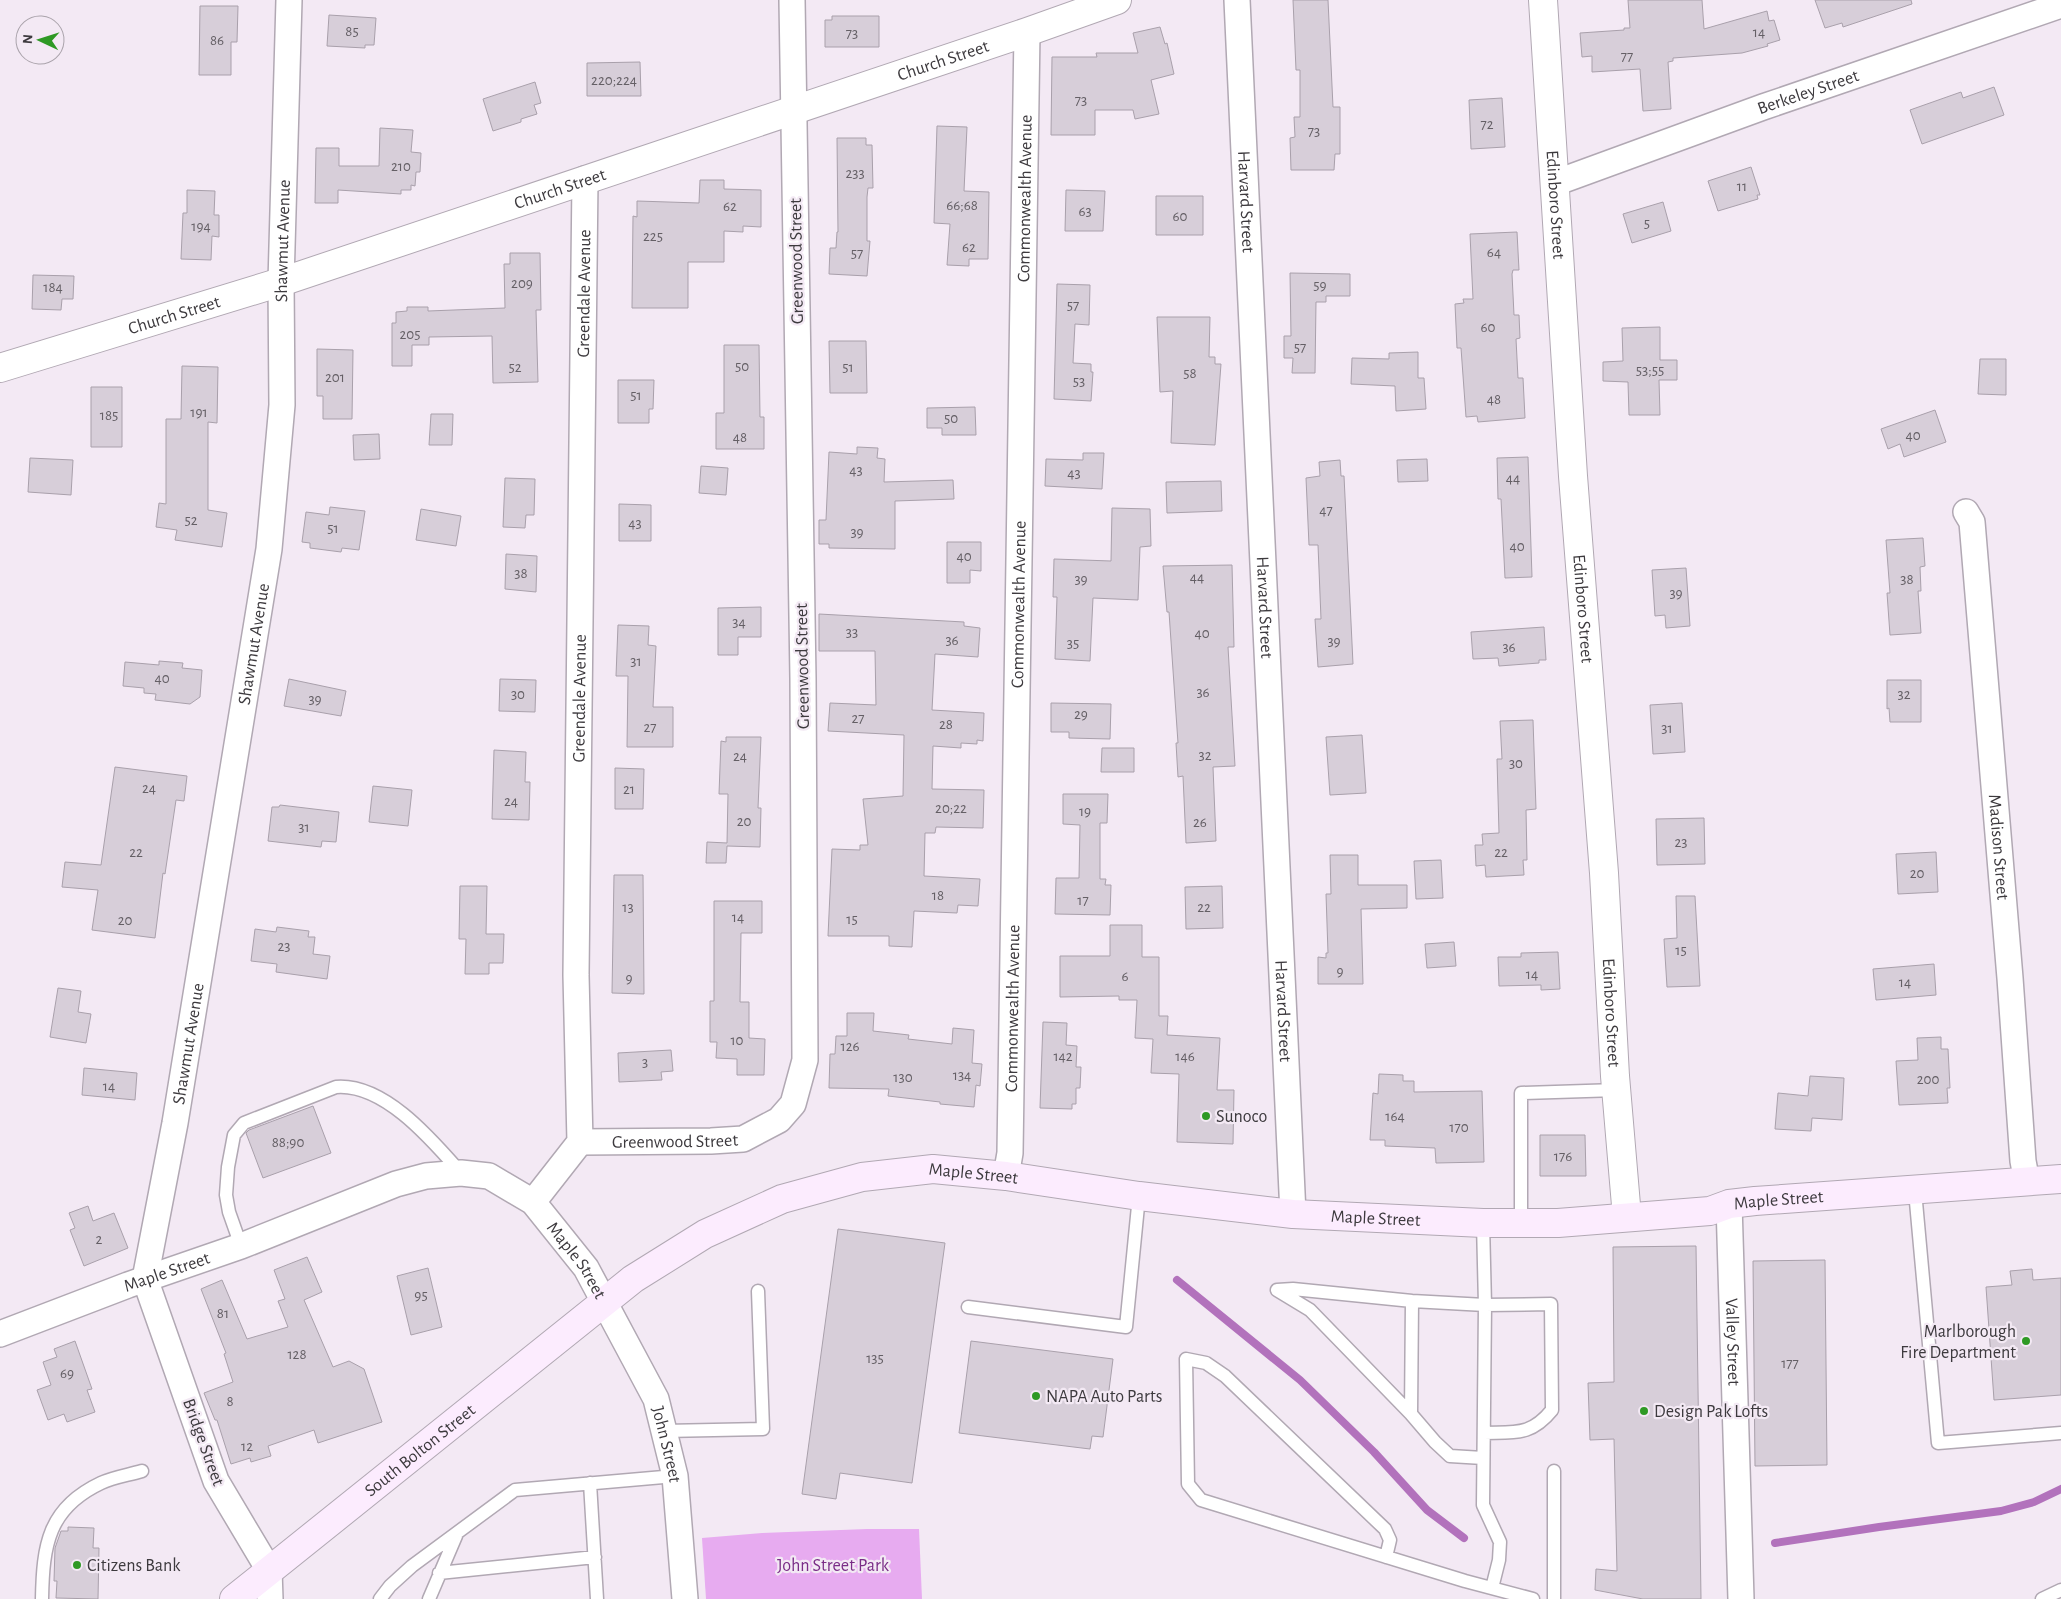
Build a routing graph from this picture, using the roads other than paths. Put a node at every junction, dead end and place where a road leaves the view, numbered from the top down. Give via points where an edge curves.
1 (289, 0) edge
2 (792, 0) edge
3 (1116, 0) edge
4 (1238, 0) edge
5 (1543, 0) edge
6 (2061, 5) edge
7 (1027, 32) junction
8 (793, 110) junction
9 (585, 179) junction
10 (1555, 183) junction
11 (281, 282) junction
12 (0, 368) edge
13 (1966, 512) dead end
14 (1617, 1090) junction
15 (580, 1142) junction
16 (461, 1173) junction
17 (1006, 1176) junction
18 (2061, 1179) edge
19 (2026, 1182) junction
20 (1915, 1191) junction
21 (1139, 1196) junction
22 (533, 1202) junction
23 (1729, 1204) junction
24 (1293, 1214) junction
25 (1627, 1217) junction
26 (1483, 1222) junction
27 (1521, 1223) junction
28 (241, 1246) junction
29 (146, 1279) junction
30 (758, 1291) dead end
31 (605, 1301) junction
32 (1412, 1301) junction
33 (1485, 1305) junction
34 (968, 1307) dead end
35 (0, 1334) edge
36 (1411, 1414) junction
37 (664, 1431) junction
38 (1484, 1433) junction
39 (2061, 1433) edge
40 (1484, 1458) junction
41 (142, 1471) dead end
42 (1554, 1471) dead end
43 (675, 1476) junction
44 (590, 1483) junction
45 (456, 1533) junction
46 (595, 1557) junction
47 (1386, 1557) junction
48 (268, 1570) junction
49 (439, 1573) junction
50 (1492, 1588) junction
51 (2061, 1590) edge
52 (597, 1593) edge
53 (42, 1599) edge
54 (234, 1599) edge
55 (270, 1599) edge
56 (380, 1599) edge
57 (429, 1599) edge
58 (588, 1599) edge
59 (685, 1599) edge
60 (1533, 1599) edge
61 (1554, 1599) edge
62 (1741, 1599) edge
63 (2042, 1599) edge

1 - 11 street, Shawmut Avenue
2 - 8 street, Greenwood Street
3 - 7 street, Church Street
4 - 24 street, Harvard Street
5 - 10 street, Edinboro Street
6 - 10 street, Berkeley Street via 1763,107
7 - 8 street, Church Street
7 - 17 street, Commonwealth Avenue via 1010,1152
8 - 9 street, Church Street
8 - 15 street, Greenwood Street via 806,1060 793,1104 779,1120 743,1139
9 - 11 street, Church Street
9 - 15 street, Greendale Avenue via 576,975
10 - 14 street, Edinboro Street
11 - 12 street, Church Street
11 - 29 street, Shawmut Avenue via 282,405 269,549 177,1114
13 - 19 street, Madison Street via 1972,522
14 - 25 street, Edinboro Street
14 - 27 lane via 1521,1093
15 - 22 street
16 - 22 street, Maple Street via 489,1176
16 - 28 street, Maple Street via 426,1176 396,1184
16 - 28 lane via 426,1134 372,1094 350,1086 336,1087 244,1123 234,1135 226,1195
17 - 21 main road, Maple Street
17 - 31 main road, Maple Street via 933,1169 862,1177 782,1199 705,1234 633,1279
18 - 19 main road, Maple Street
19 - 20 main road, Maple Street
20 - 23 main road, Maple Street
20 - 39 lane via 1938,1443
21 - 24 main road, Maple Street
21 - 34 lane via 1126,1327
22 - 31 street, Maple Street via 586,1268
23 - 25 main road, Maple Street via 1710,1211
23 - 62 street, Valley Street
24 - 26 main road, Maple Street
25 - 27 main road, Maple Street
26 - 27 main road, Maple Street
26 - 33 lane
28 - 29 street, Maple Street
29 - 35 street, Maple Street
29 - 48 street, Bridge Street via 216,1481
30 - 37 lane via 763,1429
31 - 37 street, John Street via 656,1399
31 - 48 main road, South Bolton Street
32 - 33 lane
32 - 36 lane
32 - 36 lane via 1277,1290 1310,1310
33 - 38 lane
33 - 38 lane via 1551,1304 1552,1410 1541,1423 1526,1431
36 - 40 lane via 1450,1456
37 - 43 street, John Street
38 - 40 lane
40 - 50 lane via 1483,1505 1500,1542
41 - 53 lane via 103,1482 75,1498 62,1513 51,1531 45,1551
42 - 61 lane
43 - 44 lane
43 - 59 street, John Street
44 - 45 lane via 515,1490
44 - 46 lane
45 - 49 lane
45 - 56 lane via 412,1566
46 - 49 lane
46 - 52 lane
47 - 47 lane via 1201,1500 1188,1484 1186,1359 1206,1363 1225,1376 1385,1529 1390,1540
47 - 50 lane
48 - 54 main road, South Bolton Street
48 - 55 street, Bridge Street
49 - 57 lane
50 - 60 lane
51 - 63 lane
52 - 58 lane

